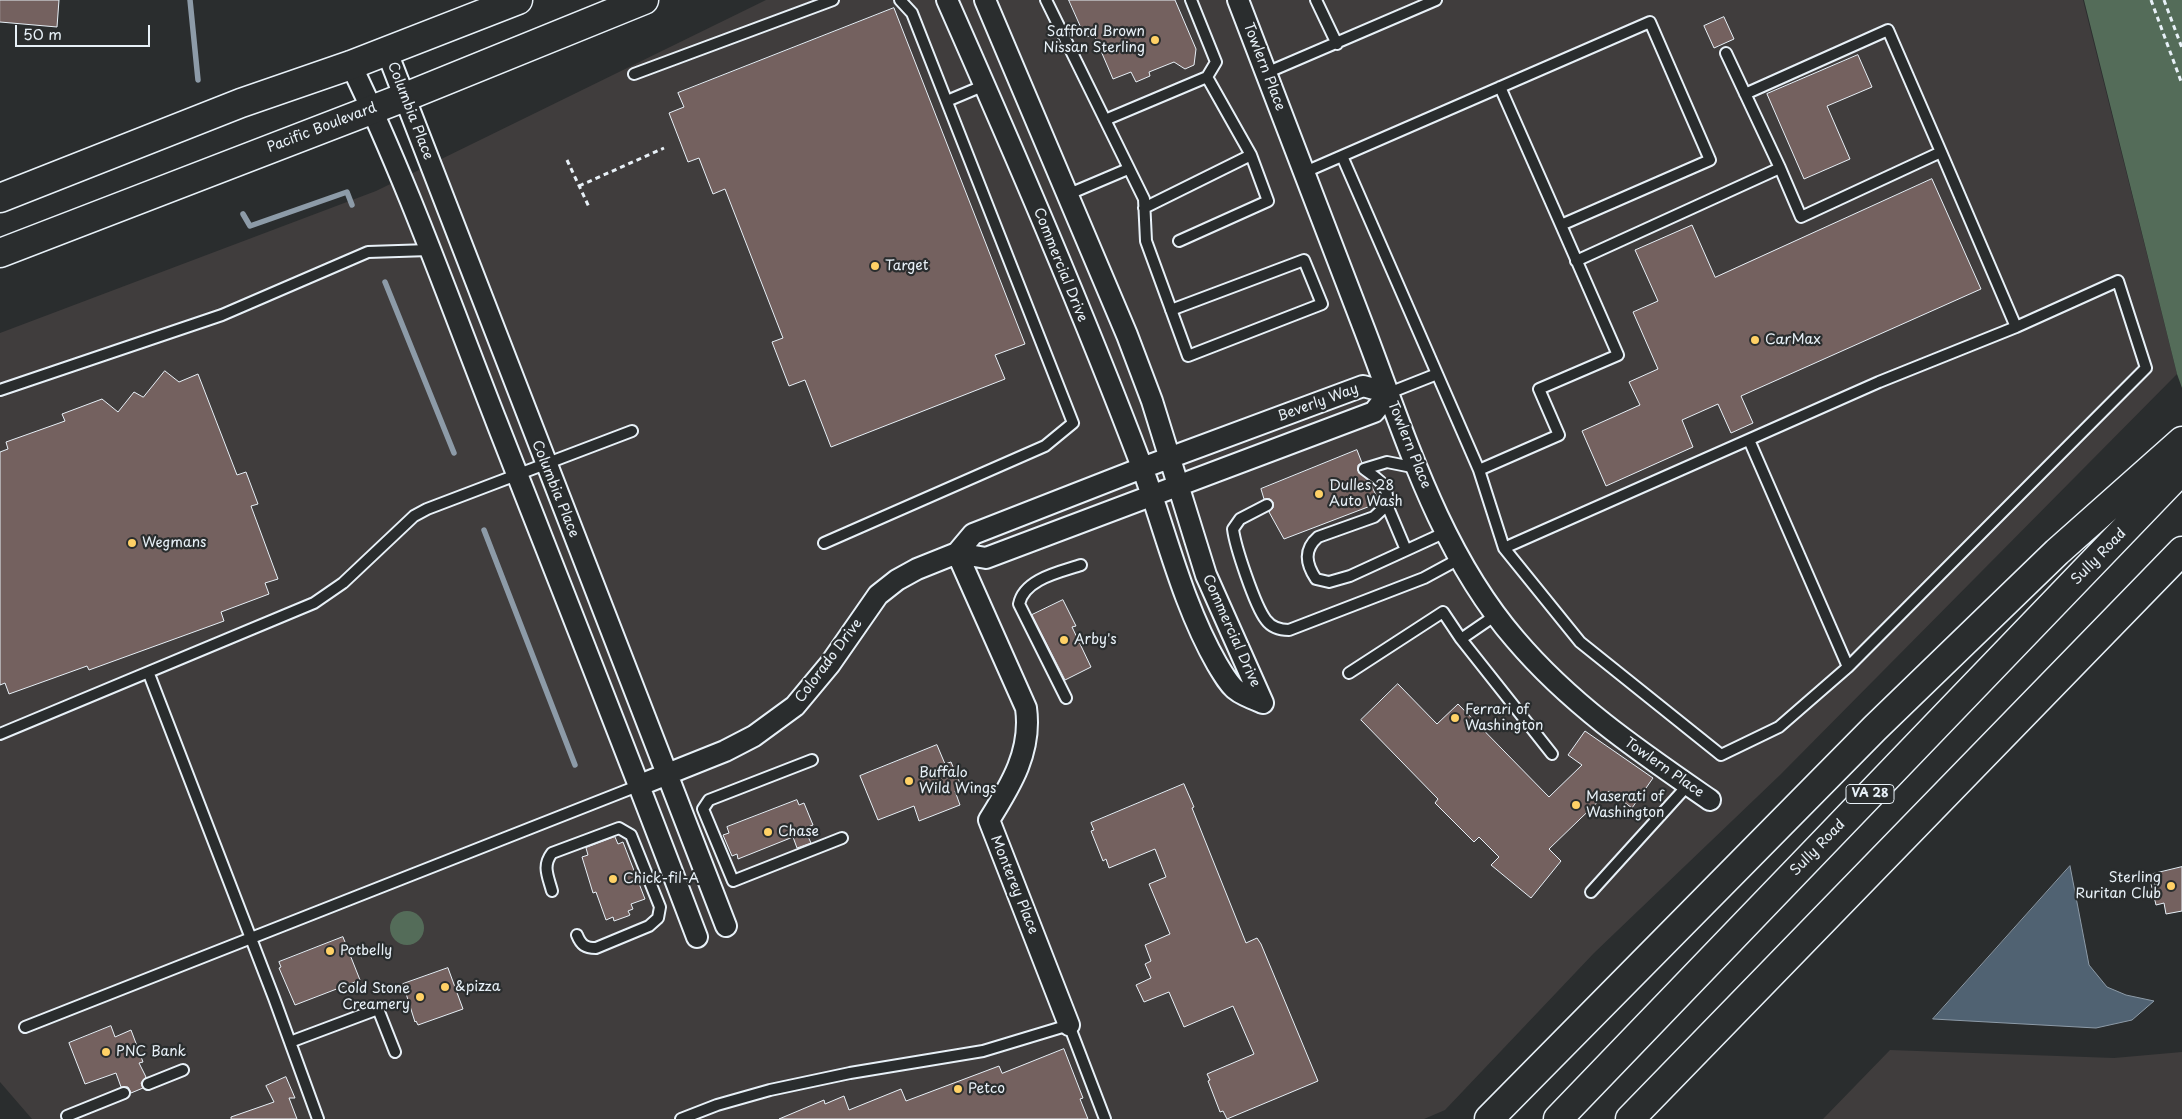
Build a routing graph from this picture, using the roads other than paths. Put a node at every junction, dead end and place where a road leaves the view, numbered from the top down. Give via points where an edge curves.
1 (518, 0) edge
2 (644, 0) edge
3 (833, 0) edge
4 (900, 0) edge
5 (947, 0) edge
6 (985, 0) edge
7 (1046, 0) edge
8 (1191, 0) edge
9 (1238, 0) edge
10 (1316, 0) edge
11 (1436, 0) edge
12 (1337, 44) junction
13 (387, 52) junction
14 (1726, 53) dead end
15 (351, 65) junction
16 (1266, 73) junction
17 (634, 74) dead end
18 (1207, 77) junction
19 (985, 86) junction
20 (1500, 88) junction
21 (1745, 94) junction
22 (405, 97) junction
23 (947, 101) junction
24 (372, 109) junction
25 (1105, 120) junction
26 (1941, 152) junction
27 (1250, 155) junction
28 (1342, 156) junction
29 (1780, 168) junction
30 (1128, 169) junction
31 (1305, 172) junction
32 (1069, 194) junction
33 (0, 198) edge
34 (1144, 208) junction
35 (1560, 225) junction
36 (1179, 242) dead end
37 (429, 250) junction
38 (0, 253) edge
39 (1576, 261) junction
40 (1171, 310) junction
41 (2016, 327) junction
42 (1438, 374) junction
43 (0, 390) edge
44 (1389, 393) junction
45 (632, 431) dead end
46 (1749, 440) junction
47 (2182, 441) edge
48 (1170, 458) junction
49 (545, 464) junction
50 (1142, 468) junction
51 (1419, 468) junction
52 (1480, 470) junction
53 (2182, 470) edge
54 (517, 474) junction
55 (1177, 486) junction
56 (1152, 496) junction
57 (1267, 505) dead end
58 (1387, 505) junction
59 (1446, 532) junction
60 (824, 543) dead end
61 (1504, 548) junction
62 (1406, 550) junction
63 (2182, 551) edge
64 (957, 553) junction
65 (1459, 559) junction
66 (1081, 565) dead end
67 (1496, 615) junction
68 (1461, 640) junction
69 (1848, 667) junction
70 (1349, 673) dead end
71 (149, 674) junction
72 (1066, 698) dead end
73 (0, 734) edge
74 (1552, 754) dead end
75 (812, 760) dead end
76 (667, 772) junction
77 (640, 785) junction
78 (1688, 785) junction
79 (1710, 800) dead end
80 (842, 838) dead end
81 (552, 891) dead end
82 (1591, 892) dead end
83 (726, 926) dead end
84 (577, 935) dead end
85 (697, 937) dead end
86 (251, 938) junction
87 (1069, 1025) junction
88 (25, 1026) dead end
89 (290, 1042) junction
90 (395, 1052) dead end
91 (183, 1070) dead end
92 (148, 1084) dead end
93 (124, 1093) dead end
94 (67, 1116) dead end
95 (318, 1119) edge
96 (681, 1119) edge
97 (1105, 1119) edge
98 (1488, 1119) edge
99 (1558, 1119) edge
100 (1630, 1119) edge

1 - 13 main road
2 - 22 main road, Pacific Boulevard
3 - 17 lane
4 - 23 lane via 912,13
5 - 19 street, Commercial Drive
6 - 32 street, Commercial Drive
7 - 25 lane
8 - 18 lane via 1216,62
9 - 16 street, Towlern Place
10 - 12 lane
11 - 12 lane
12 - 16 lane
13 - 15 main road
13 - 22 street, Columbia Place
14 - 21 lane
15 - 24 street
15 - 33 main road via 242,103
16 - 31 street, Towlern Place
18 - 25 lane
18 - 27 lane
19 - 23 lane
19 - 50 street, Commercial Drive
20 - 28 lane
20 - 35 lane
20 - 35 lane via 1650,22 1710,160
21 - 26 lane via 1888,30
21 - 29 lane
22 - 24 main road, Pacific Boulevard
22 - 49 street, Columbia Place
23 - 60 lane via 1072,423 1045,446
24 - 37 street
24 - 38 main road, Pacific Boulevard
25 - 30 lane
26 - 29 lane via 1801,216
26 - 41 lane
27 - 34 lane
27 - 36 lane via 1268,201
28 - 31 lane
28 - 42 lane
29 - 39 lane
30 - 32 lane
30 - 34 lane via 1144,199
31 - 44 street, Towlern Place
32 - 48 street, Commercial Drive via 1127,335
34 - 40 lane via 1146,241
35 - 39 lane
37 - 43 lane via 368,252 222,315
37 - 54 street
39 - 52 lane via 1618,355 1539,389 1559,435
40 - 40 lane via 1304,260 1322,304 1188,356
41 - 46 lane via 1879,382
41 - 69 lane via 2118,281 2146,368
42 - 44 lane
42 - 52 lane
44 - 48 street, Beverly Way via 1363,386
44 - 51 street, Towlern Place
44 - 55 street, Beverly Way via 1374,412
45 - 49 lane
46 - 61 lane
46 - 69 lane
47 - 98 main road via 2057,552 1881,722
48 - 50 street, Beverly Way
48 - 55 street, Commercial Drive
49 - 54 lane
49 - 76 street, Columbia Place
50 - 56 street, Commercial Drive
50 - 64 street, Colorado Drive via 973,534
51 - 58 lane via 1387,462 1364,469 1382,482 1388,493
51 - 59 street, Towlern Place
52 - 61 lane
53 - 99 main road, Sully Road / VA 28
54 - 71 lane via 414,516 343,583 314,604
54 - 77 street
55 - 56 street, Beverly Way
55 - 56 street, Commercial Drive via 1206,575 1263,703 1235,692 1216,663 1184,593
56 - 64 street via 986,558
57 - 65 lane via 1240,519 1233,529 1260,609 1273,627 1281,630 1289,630 1424,578
58 - 62 lane
58 - 62 lane via 1374,517 1318,537 1310,544 1307,555 1309,568 1316,579 1329,582 1350,576
59 - 62 lane
59 - 65 street, Towlern Place
61 - 69 lane via 1580,642 1721,755 1779,727
63 - 100 main road
64 - 76 street, Colorado Drive via 897,580 878,595 815,684 788,712 726,751
64 - 87 street, Monterey Place via 1026,708 1025,750 989,820
65 - 67 street, Towlern Place
66 - 72 lane via 1030,586 1019,604
67 - 68 lane
67 - 78 street, Towlern Place via 1548,677 1583,709
68 - 70 lane via 1443,612
68 - 74 lane
71 - 73 lane
71 - 86 lane
75 - 80 lane via 709,800 703,809 733,881
76 - 77 street, Colorado Drive
76 - 83 street, Columbia Place
77 - 85 street
77 - 86 lane
78 - 79 street, Towlern Place
78 - 82 lane
81 - 84 lane via 545,868 552,853 619,828 631,835 660,907 658,918 649,926 596,948 581,944
86 - 88 lane
86 - 89 lane
87 - 96 lane via 983,1051 770,1090
87 - 97 lane
89 - 90 lane via 378,1009
89 - 95 lane
91 - 92 lane
93 - 94 lane

